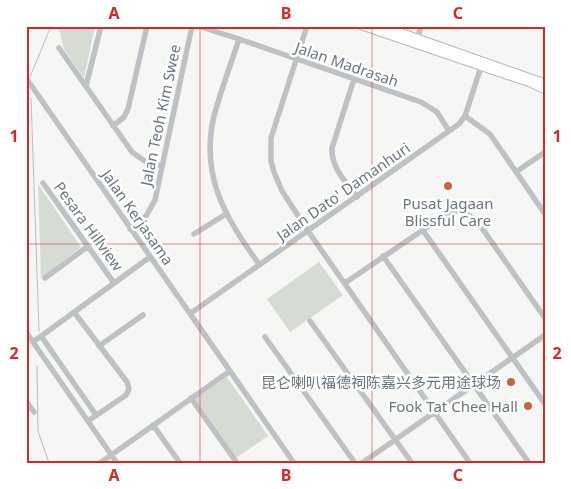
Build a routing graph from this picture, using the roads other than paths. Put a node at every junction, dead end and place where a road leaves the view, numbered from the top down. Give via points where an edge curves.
1 (101, 26) edge
2 (147, 26) edge
3 (192, 26) edge
4 (198, 26) edge
5 (307, 26) edge
6 (362, 26) edge
7 (383, 26) edge
8 (421, 26) edge
9 (239, 39) junction
10 (416, 41) junction
11 (59, 48) dead end
12 (298, 60) junction
13 (482, 64) junction
14 (26, 78) edge
15 (354, 80) junction
16 (545, 83) edge
17 (86, 86) junction
18 (545, 90) edge
19 (465, 116) junction
20 (113, 126) junction
21 (449, 131) junction
22 (545, 152) edge
23 (162, 166) junction
24 (516, 172) junction
25 (43, 183) dead end
26 (357, 197) junction
27 (544, 212) edge
28 (226, 214) junction
29 (130, 229) junction
30 (422, 229) junction
31 (308, 231) junction
32 (194, 234) dead end
33 (87, 247) junction
34 (383, 256) junction
35 (150, 257) junction
36 (259, 264) junction
37 (45, 278) dead end
38 (114, 283) junction
39 (345, 283) junction
40 (74, 312) junction
41 (191, 313) junction
42 (143, 315) dead end
43 (545, 318) edge
44 (310, 321) dead end
45 (26, 332) edge
46 (545, 335) edge
47 (41, 336) junction
48 (265, 338) dead end
49 (33, 342) junction
50 (99, 346) junction
51 (512, 357) junction
52 (230, 371) junction
53 (474, 384) junction
54 (191, 398) junction
55 (26, 401) edge
56 (545, 404) edge
57 (34, 412) dead end
58 (434, 412) junction
59 (96, 415) junction
60 (88, 421) junction
61 (152, 425) junction
62 (395, 439) junction
63 (111, 455) junction
64 (100, 463) edge
65 (117, 463) edge
66 (180, 463) edge
67 (237, 463) edge
68 (294, 463) edge
69 (355, 463) edge
70 (362, 463) edge
71 (412, 463) edge
72 (470, 463) edge
73 (529, 463) edge

1 - 17 street
2 - 20 street via 128,109
3 - 23 street, Jalan Teoh Kim Swee
4 - 9 street, Jalan Madrasah
5 - 12 street
6 - 10 main road
7 - 10 main road
8 - 10 street
9 - 12 street, Jalan Madrasah
9 - 28 street via 214,117 210,154 218,197
10 - 13 main road
11 - 17 street
12 - 15 street, Jalan Madrasah
12 - 31 street via 271,138 271,161 282,191
13 - 16 main road
13 - 18 main road
13 - 19 street, Jalan Dato' Damanhuri
14 - 29 street, Jalan Kerjasama
15 - 21 street, Jalan Madrasah via 430,107 442,118
15 - 26 street via 331,156 337,171
17 - 20 street
19 - 21 street, Jalan Dato' Damanhuri
19 - 24 street via 490,134
20 - 23 street via 138,158
21 - 26 street, Jalan Dato' Damanhuri
22 - 24 street
23 - 29 street, Jalan Teoh Kim Swee via 151,209
24 - 27 street
25 - 33 street, Pesara Hillview
26 - 31 street, Jalan Dato' Damanhuri
28 - 32 street
28 - 36 street
29 - 35 street, Jalan Kerjasama
30 - 34 street
30 - 43 street via 456,211 472,217
30 - 51 street
31 - 36 street, Jalan Dato' Damanhuri
31 - 39 street
33 - 37 street
33 - 38 street, Pesara Hillview
34 - 39 street
34 - 53 street
35 - 38 street
35 - 41 street, Jalan Kerjasama
36 - 41 street, Jalan Dato' Damanhuri
38 - 40 street
39 - 58 street
40 - 47 street
40 - 50 street
41 - 52 street, Jalan Kerjasama
42 - 50 street
44 - 62 street
45 - 49 street
46 - 51 street
47 - 49 street
47 - 59 street
48 - 69 street
49 - 60 street
50 - 59 street via 129,389 126,395
51 - 53 street
51 - 56 street
52 - 54 street
52 - 68 street, Jalan Kerjasama
53 - 58 street
53 - 73 street
54 - 61 street
54 - 67 street
55 - 57 street
58 - 62 street
58 - 72 street
59 - 60 street
60 - 63 street
61 - 63 street
61 - 66 street
62 - 70 street
62 - 71 street
63 - 64 street
63 - 65 street

